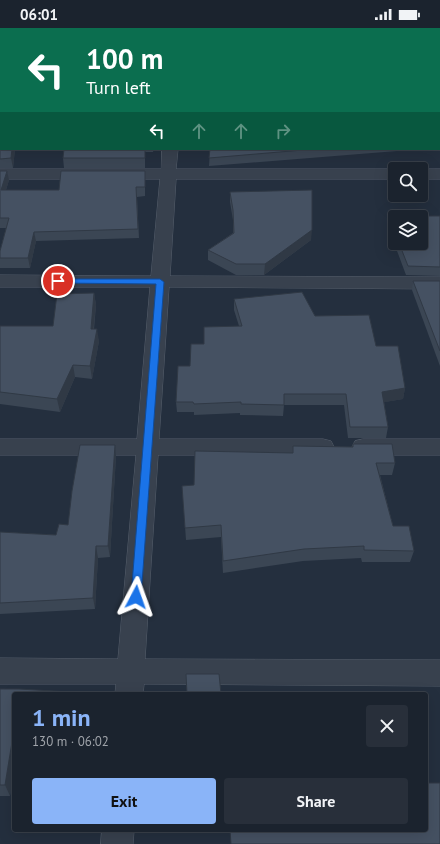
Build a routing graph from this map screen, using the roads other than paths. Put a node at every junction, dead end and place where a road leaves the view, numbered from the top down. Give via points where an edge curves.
1 (170, 150) edge
2 (0, 174) edge
3 (168, 174) junction
4 (388, 174) edge
5 (428, 174) edge
6 (440, 174) edge
7 (0, 281) edge
8 (160, 282) junction
9 (440, 283) edge
10 (0, 447) edge
11 (147, 447) junction
12 (440, 447) edge
13 (0, 671) edge
14 (440, 673) edge
15 (130, 683) edge
16 (118, 832) edge
17 (117, 844) edge

1 - 3 street
2 - 3 street
3 - 4 street
3 - 8 street
5 - 6 street
7 - 8 street
8 - 9 street
8 - 11 street
10 - 11 street
11 - 12 street
11 - 15 street
13 - 15 street
14 - 15 street
16 - 17 street

